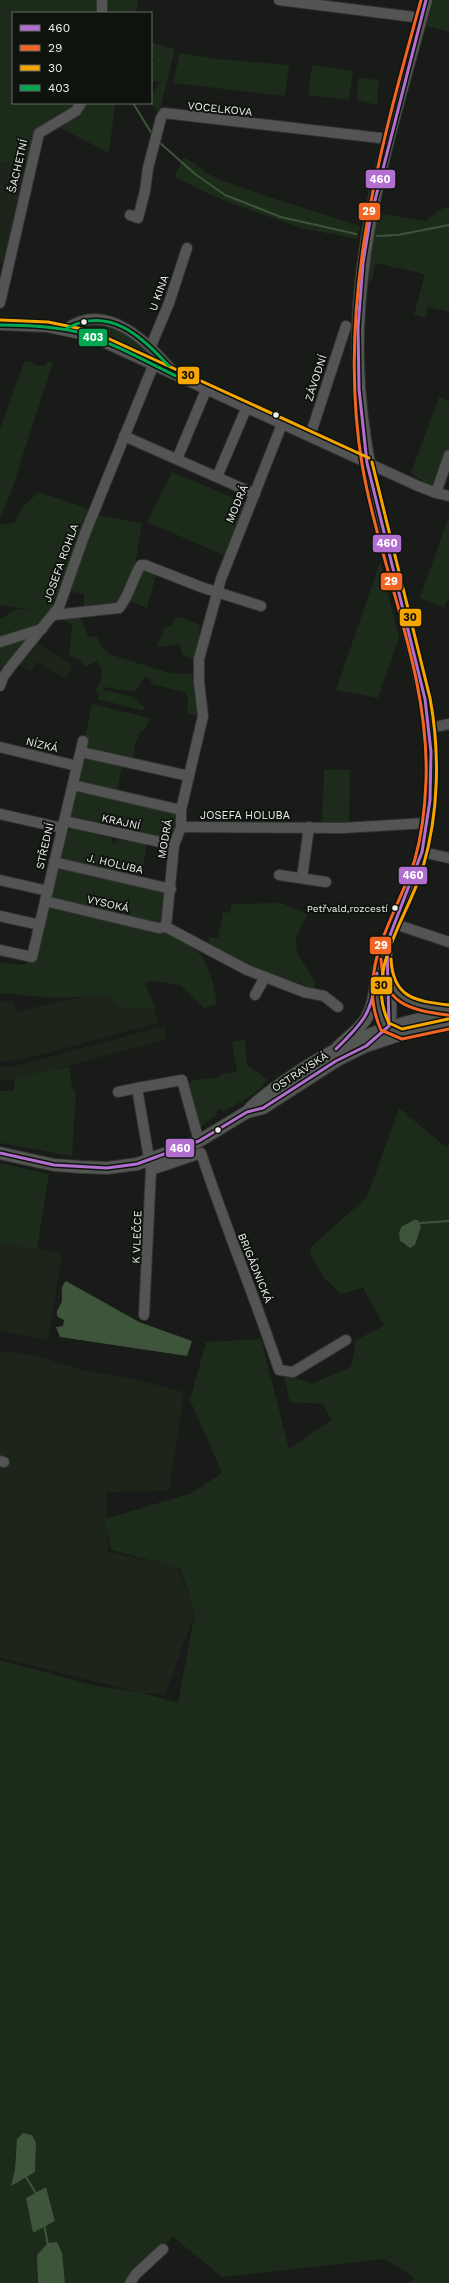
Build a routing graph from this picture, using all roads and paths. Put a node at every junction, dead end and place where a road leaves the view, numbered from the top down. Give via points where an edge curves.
1 (102, 0) edge
2 (280, 0) edge
3 (426, 0) edge
4 (102, 12) edge
5 (422, 18) junction
6 (80, 104) edge
7 (389, 139) junction
8 (130, 215) dead end
9 (187, 248) dead end
10 (0, 303) edge
11 (0, 325) edge
12 (346, 326) dead end
13 (65, 330) junction
14 (151, 346) junction
15 (153, 366) junction
16 (178, 377) junction
17 (206, 390) junction
18 (246, 408) junction
19 (282, 424) junction
20 (124, 436) junction
21 (310, 436) junction
22 (449, 455) edge
23 (177, 458) junction
24 (367, 463) junction
25 (216, 477) junction
26 (255, 494) junction
27 (442, 494) edge
28 (449, 504) edge
29 (216, 593) junction
30 (262, 606) dead end
31 (54, 615) junction
32 (42, 629) junction
33 (0, 642) edge
34 (0, 686) edge
35 (449, 724) edge
36 (430, 728) junction
37 (83, 741) dead end
38 (0, 747) edge
39 (81, 752) junction
40 (78, 766) junction
41 (189, 776) junction
42 (73, 785) junction
43 (181, 810) junction
44 (0, 814) edge
45 (427, 823) junction
46 (63, 824) junction
47 (181, 827) junction
48 (309, 827) junction
49 (174, 845) junction
50 (422, 852) junction
51 (449, 858) edge
52 (54, 862) junction
53 (279, 875) dead end
54 (302, 878) junction
55 (0, 880) edge
56 (326, 882) dead end
57 (171, 890) junction
58 (48, 891) junction
59 (45, 901) junction
60 (0, 916) edge
61 (395, 924) junction
62 (40, 925) junction
63 (166, 927) junction
64 (449, 942) edge
65 (387, 943) junction
66 (0, 950) edge
67 (387, 975) junction
68 (265, 978) junction
69 (376, 985) junction
70 (255, 995) dead end
71 (338, 1007) dead end
72 (449, 1010) edge
73 (449, 1014) edge
74 (449, 1024) edge
75 (387, 1028) junction
76 (402, 1034) junction
77 (366, 1046) junction
78 (337, 1048) junction
79 (137, 1088) junction
80 (118, 1092) dead end
81 (247, 1112) junction
82 (199, 1141) junction
83 (0, 1153) edge
84 (151, 1164) junction
85 (144, 1315) dead end
86 (346, 1340) dead end
87 (163, 2249) dead end
88 (130, 2283) edge

1 - 4 street
2 - 5 street
3 - 5 main road
5 - 7 main road
6 - 10 street, ŠACHETNÍ via 76,111 39,133
7 - 8 street, VOCELKOVA via 164,113 155,140 138,218
7 - 24 main road via 367,236 359,306 359,389
9 - 14 street, U KINA via 169,303
11 - 13 street
12 - 21 street, ZÁVODNÍ
13 - 14 street via 84,320 108,322 131,331
13 - 15 street via 90,336
14 - 16 street
15 - 16 street
15 - 20 street, JOSEFA ROHLA
16 - 17 street
17 - 18 street
17 - 23 street
18 - 19 street
18 - 25 street
19 - 21 street
19 - 26 street, MODRÁ
20 - 23 street
20 - 31 street, JOSEFA ROHLA
21 - 24 street
22 - 27 street
23 - 25 street
24 - 27 street
24 - 36 main road
25 - 26 street
26 - 29 street, MODRÁ
27 - 28 street
29 - 30 street
29 - 31 street via 141,565 128,595 119,608
29 - 41 street, MODRÁ via 199,659 203,716
31 - 32 street, JOSEFA ROHLA
32 - 33 street
32 - 34 street, JOSEFA ROHLA via 3,677
35 - 36 street
36 - 45 main road via 431,780
37 - 39 street, STŘEDNÍ
38 - 40 street, NÍZKÁ
39 - 40 street, STŘEDNÍ
39 - 41 street
40 - 42 street, STŘEDNÍ
41 - 43 street, MODRÁ
42 - 43 street
42 - 46 street, STŘEDNÍ
43 - 47 street, MODRÁ
44 - 46 street
45 - 48 street, JOSEFA HOLUBA via 343,828
45 - 50 main road
46 - 49 street, KRAJNÍ
46 - 52 street, STŘEDNÍ
47 - 48 street, JOSEFA HOLUBA
47 - 49 street, MODRÁ
48 - 54 street
49 - 57 street, MODRÁ
50 - 51 street
50 - 61 main road
52 - 57 street, J. HOLUBA
52 - 58 street, STŘEDNÍ
53 - 54 street
54 - 56 street
55 - 58 street
57 - 63 street, MODRÁ
58 - 59 street, STŘEDNÍ
59 - 62 street, STŘEDNÍ
59 - 63 street, VYSOKÁ via 158,928
60 - 62 street
61 - 64 street
61 - 65 main road
62 - 66 street, STŘEDNÍ via 32,957
63 - 68 street
65 - 67 main road
65 - 69 main road via 379,962
67 - 72 main road via 396,992 406,1001 420,1006
67 - 75 main road
68 - 70 street
68 - 71 street via 304,992 324,996
69 - 75 main road via 380,1016
69 - 78 main road via 366,1019
73 - 75 main road, OSTRAVSKÁ
74 - 76 main road, OSTRAVSKÁ
75 - 76 main road
75 - 77 main road
75 - 78 main road, OSTRAVSKÁ via 356,1038
76 - 77 main road, OSTRAVSKÁ
77 - 81 main road, OSTRAVSKÁ via 336,1061 263,1108
78 - 81 main road, OSTRAVSKÁ via 303,1068 258,1100
79 - 80 street
79 - 82 street via 182,1080
79 - 84 street
81 - 82 main road, OSTRAVSKÁ
82 - 84 main road, OSTRAVSKÁ
83 - 84 main road, OSTRAVSKÁ via 54,1165 81,1167 107,1168
84 - 85 street, K VLEČCE
84 - 86 street, BRIGÁDNICKÁ via 201,1153 226,1229 259,1311 279,1370 293,1372
87 - 88 street

